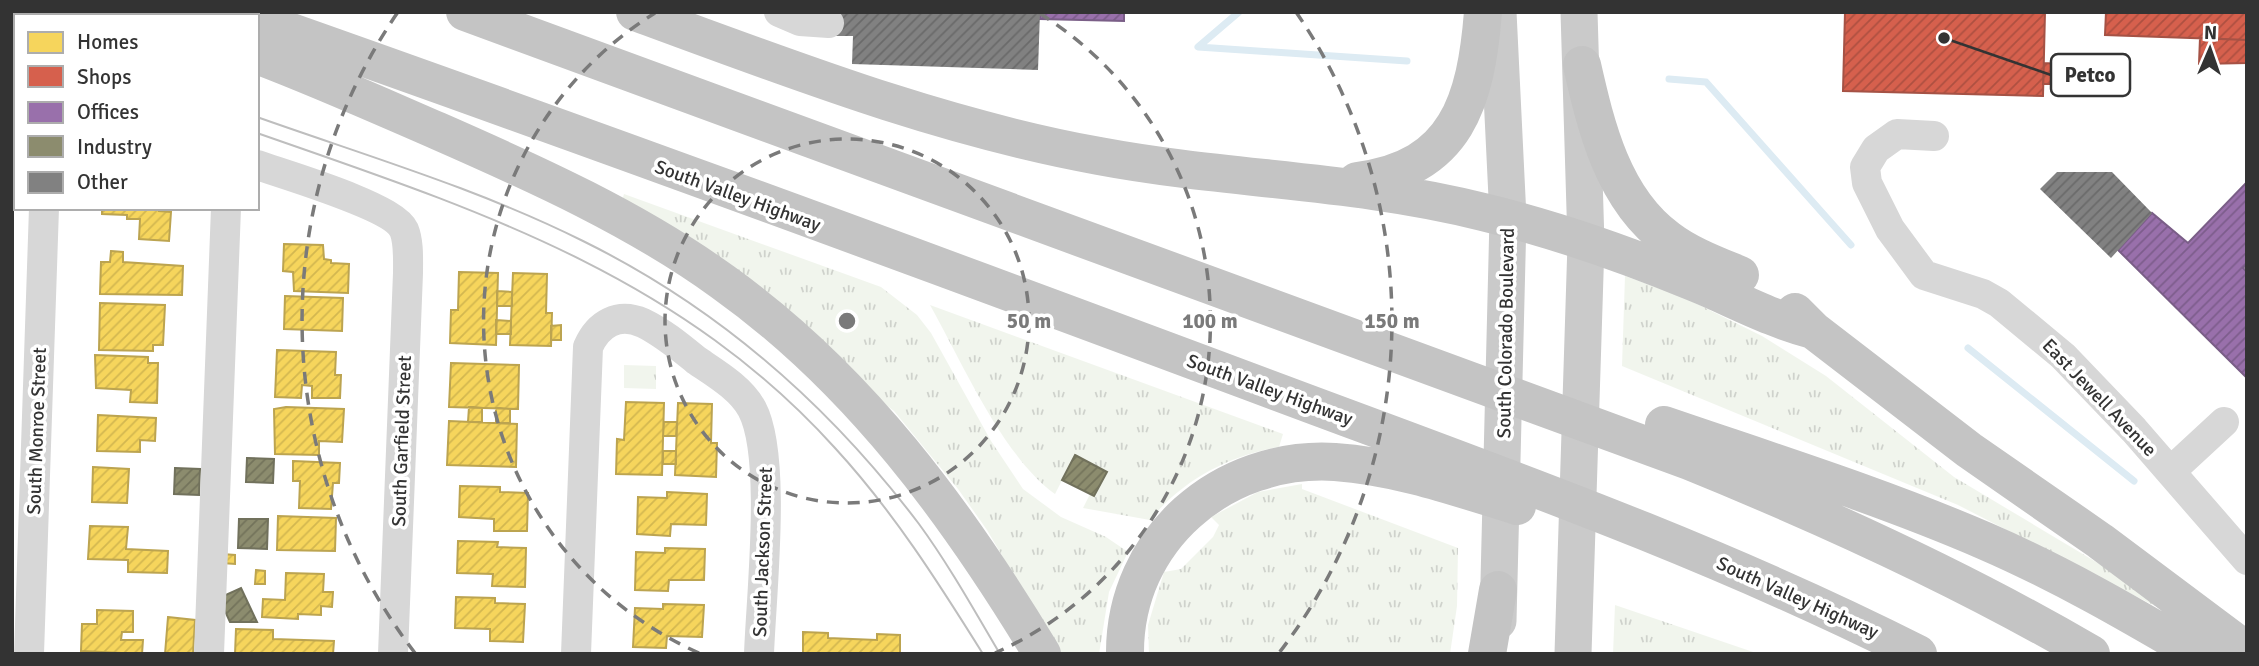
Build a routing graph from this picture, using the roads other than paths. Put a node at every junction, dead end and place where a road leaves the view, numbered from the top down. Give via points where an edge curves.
1 (465, 12) edge
2 (635, 12) edge
3 (779, 12) edge
4 (1483, 12) edge
5 (1498, 12) edge
6 (1579, 12) edge
7 (259, 21) edge
8 (829, 23) dead end
9 (259, 56) edge
10 (1582, 65) junction
11 (1934, 136) dead end
12 (259, 166) edge
13 (1279, 180) junction
14 (44, 210) edge
15 (226, 210) edge
16 (1508, 218) junction
17 (1586, 243) junction
18 (1124, 253) junction
19 (1813, 330) junction
20 (2224, 422) dead end
21 (2171, 471) junction
22 (2247, 560) edge
23 (1498, 590) junction
24 (1786, 590) junction
25 (2247, 651) edge
26 (29, 654) edge
27 (209, 654) edge
28 (393, 654) edge
29 (576, 654) edge
30 (759, 654) edge
31 (1042, 654) edge
32 (1125, 654) edge
33 (1487, 654) edge
34 (1498, 654) edge
35 (1573, 654) edge
36 (1918, 654) edge
37 (2091, 654) edge
38 (2197, 654) edge

1 - 18 highway
2 - 13 highway via 865,96 998,135 1153,166
3 - 8 street via 800,21
4 - 13 highway via 1476,70 1465,109 1454,130 1431,153 1405,170 1372,179
5 - 16 main road, South Colorado Boulevard
6 - 10 main road
7 - 24 highway, South Valley Highway via 1185,358 1625,523
9 - 31 highway via 496,156 591,202 724,282 785,332 913,463 967,535
10 - 17 main road
10 - 19 highway via 1605,150 1630,197 1656,229 1670,241 1753,281
11 - 21 street, East Jewell Avenue via 1897,134 1876,149 1866,167 1867,183 1890,229 1924,275 1983,293 2063,356
12 - 28 street, South Garfield Street via 376,208 404,229 408,273
13 - 16 highway via 1364,188
14 - 26 street, South Monroe Street
15 - 27 street
16 - 17 highway
16 - 23 main road, South Colorado Boulevard
17 - 19 highway via 1690,281 1783,323
17 - 35 main road
18 - 37 highway via 1572,416 1774,495 1985,596
18 - 38 highway via 1383,331 1897,505 2028,560
19 - 25 highway via 1969,450
20 - 21 street
21 - 22 street, East Jewell Avenue
23 - 33 highway
23 - 34 main road, South Colorado Boulevard
24 - 32 highway via 1392,472 1337,462 1297,463 1224,486 1169,528 1136,587 1127,620
24 - 36 highway, South Valley Highway
29 - 30 street, South Jackson Street via 585,367 597,331 616,319 632,319 667,338 749,404 765,450

